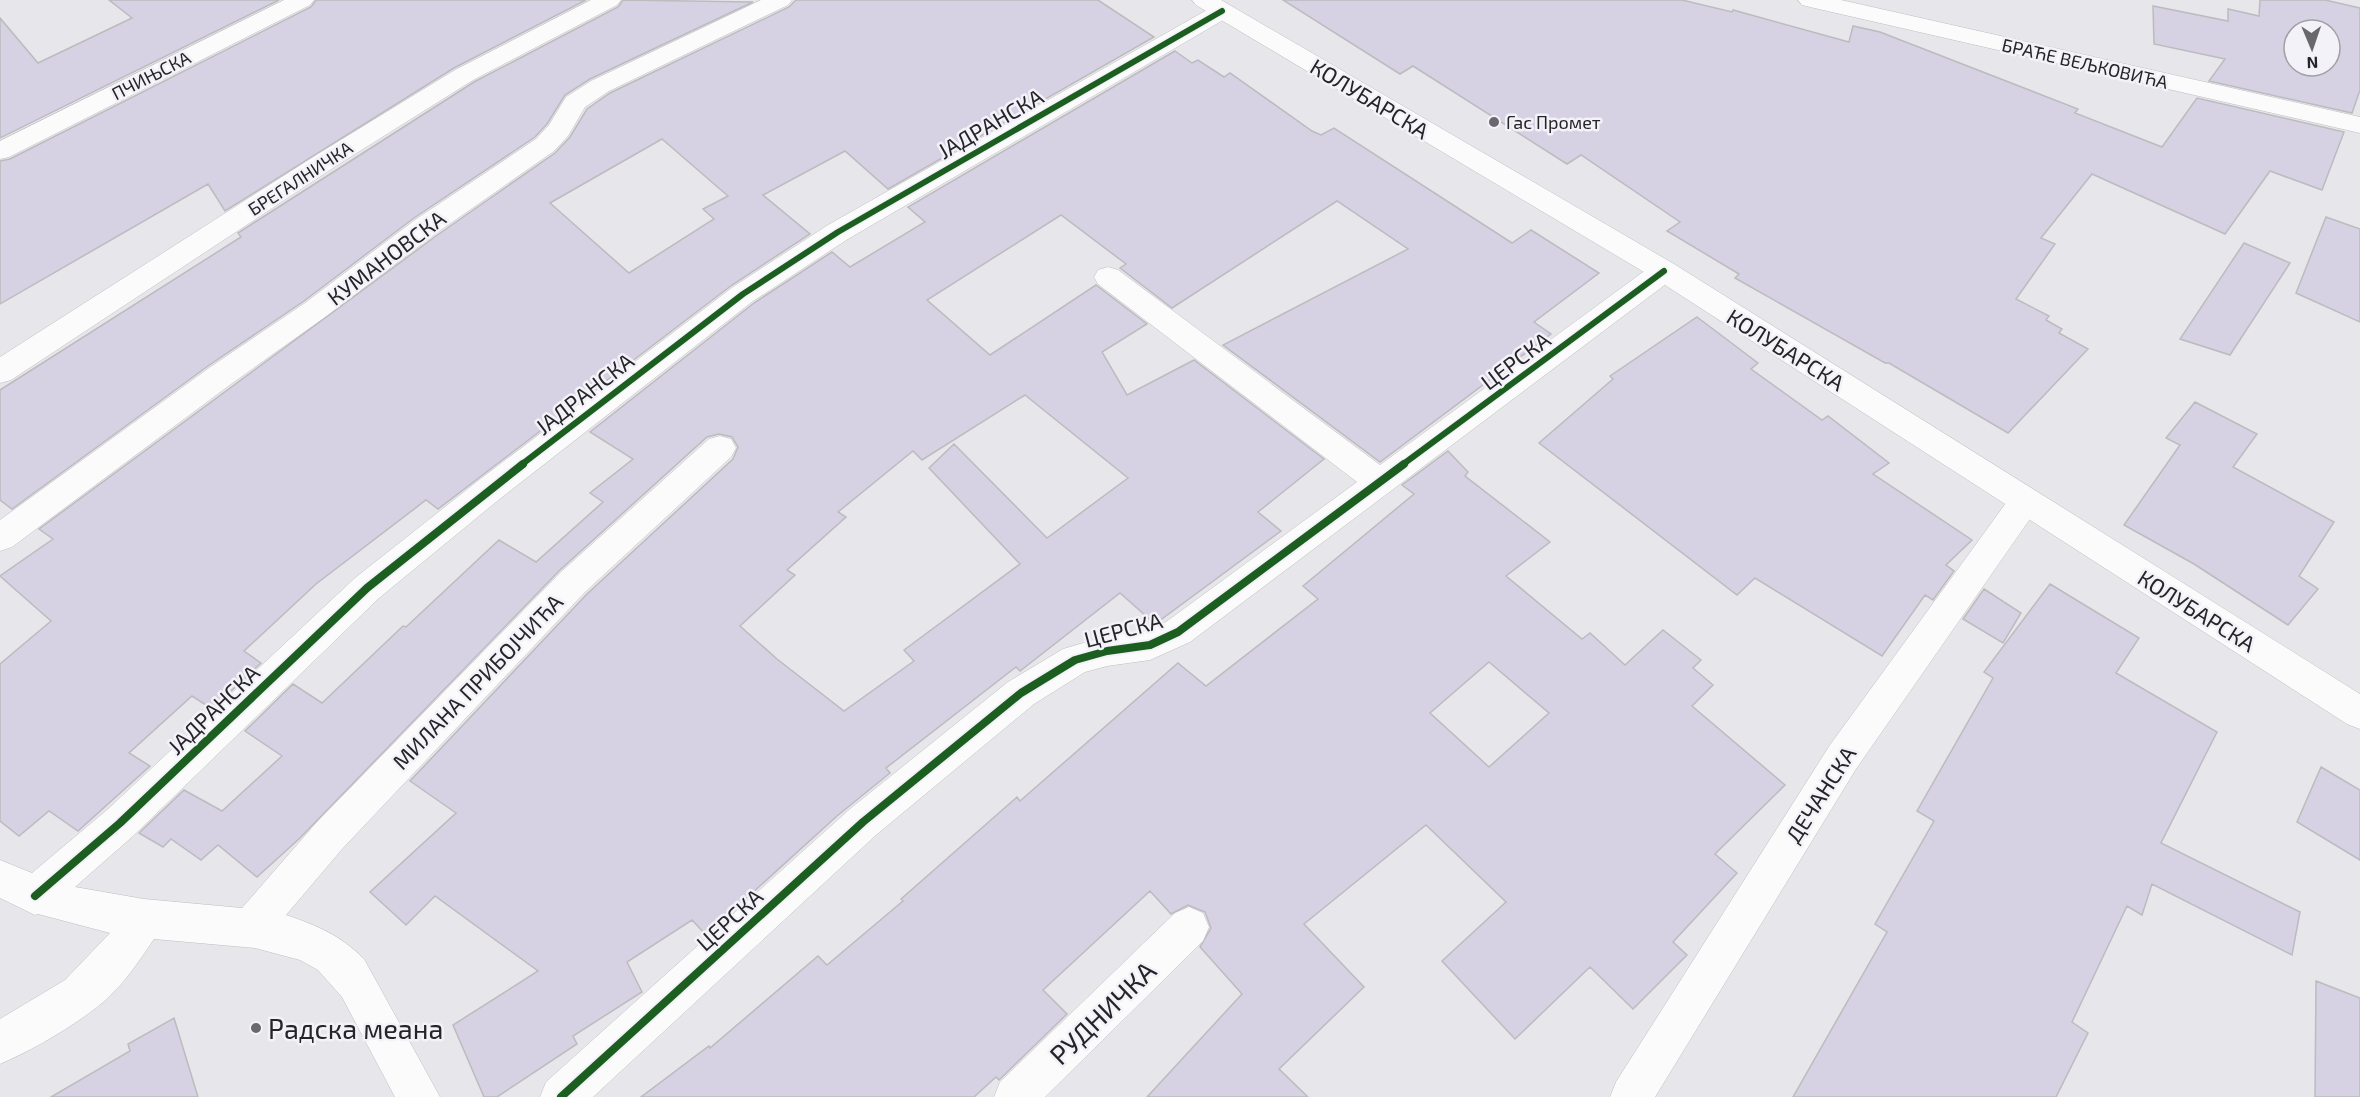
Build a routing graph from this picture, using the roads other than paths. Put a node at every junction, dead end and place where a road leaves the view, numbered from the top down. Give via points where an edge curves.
1 (302, 0) edge
2 (609, 0) edge
3 (780, 0) edge
4 (1810, 0) edge
5 (1213, 5) edge
6 (2360, 125) edge
7 (0, 151) edge
8 (1664, 271) junction
9 (1108, 277) dead end
10 (0, 372) edge
11 (720, 448) dead end
12 (1380, 482) junction
13 (2025, 501) junction
14 (0, 538) edge
15 (2360, 712) edge
16 (0, 879) edge
17 (35, 896) junction
18 (144, 919) junction
19 (1188, 927) dead end
20 (249, 929) junction
21 (0, 1043) edge
22 (419, 1097) edge
23 (561, 1097) edge
24 (1015, 1097) edge
25 (1631, 1097) edge

1 - 7 street, ПЧИЊСКА
2 - 10 street, БРЕГАЛНИЧКА via 464,75
3 - 14 street, КУМАНОВСКА via 574,102 559,130 545,145 425,227
4 - 6 street, БРАЋЕ ВЕЉКОВИЋА
5 - 8 street, КОЛУБАРСКА
5 - 17 street, ЈАДРАНСКА via 838,232 743,294 367,588 120,823
8 - 12 street, ЦЕРСКА
8 - 13 street, КОЛУБАРСКА
9 - 12 street
11 - 20 street, МИЛАНА ПРИБОЈЧИЋА via 573,582 330,835
12 - 23 street, ЦЕРСКА via 1178,632 1150,645 1075,660 1021,693 863,822
13 - 15 street, КОЛУБАРСКА
13 - 25 street, ДЕЧАНСКА via 1843,757
16 - 17 street
17 - 18 street
18 - 20 street
18 - 21 street via 120,954 80,994
19 - 24 street, РУДНИЧКА
20 - 22 street via 276,932 325,949 350,972

